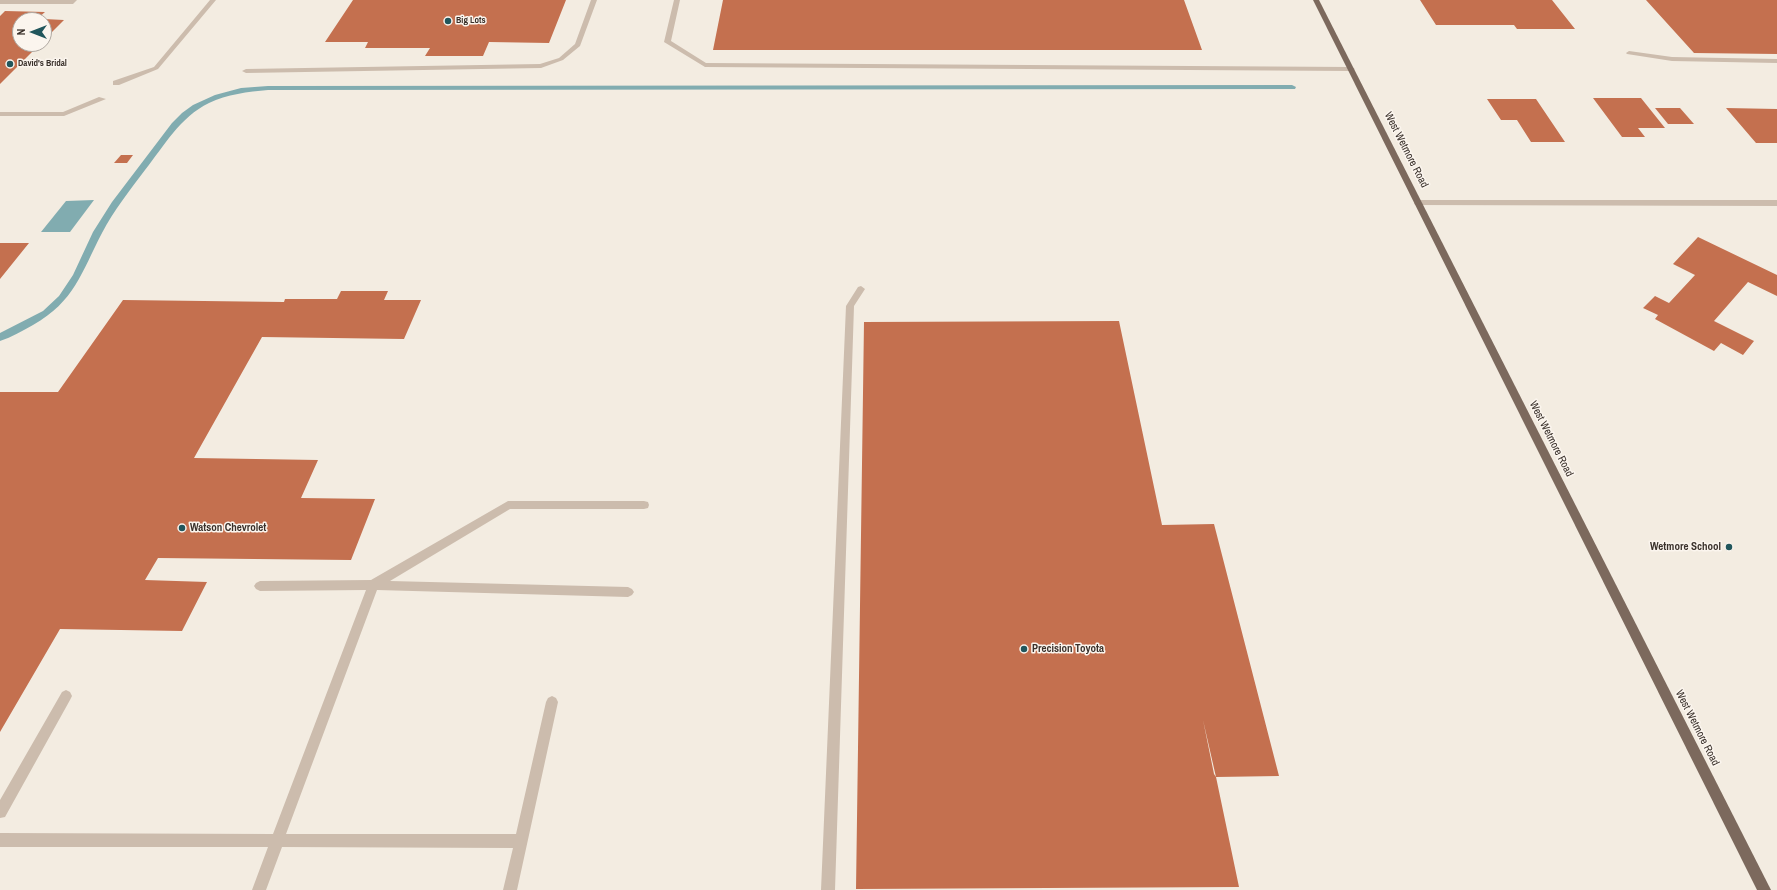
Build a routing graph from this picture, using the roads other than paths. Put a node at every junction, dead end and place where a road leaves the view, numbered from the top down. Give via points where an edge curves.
1 (74, 0) edge
2 (213, 0) edge
3 (594, 0) edge
4 (677, 0) edge
5 (1316, 0) edge
6 (0, 2) edge
7 (1629, 53) dead end
8 (1777, 61) edge
9 (1351, 70) junction
10 (246, 71) dead end
11 (116, 83) dead end
12 (102, 99) dead end
13 (0, 114) edge
14 (1418, 203) junction
15 (1777, 203) edge
16 (861, 289) dead end
17 (644, 505) dead end
18 (373, 585) junction
19 (260, 586) dead end
20 (628, 592) dead end
21 (66, 696) dead end
22 (552, 702) dead end
23 (0, 812) edge
24 (0, 840) edge
25 (278, 840) junction
26 (520, 842) junction
27 (259, 890) edge
28 (510, 890) edge
29 (828, 890) edge
30 (1764, 890) edge

1 - 6 lane
2 - 11 lane via 156,68
3 - 10 lane via 578,45 562,59 541,66
4 - 9 lane via 667,42 705,65
5 - 9 main road, West Wetmore Road
7 - 8 lane via 1672,59
9 - 14 main road, West Wetmore Road
12 - 13 lane via 64,114
14 - 15 lane
14 - 30 main road, West Wetmore Road
16 - 29 lane via 850,306
17 - 18 lane via 508,505
18 - 19 lane
18 - 20 lane
18 - 25 lane
21 - 23 lane
22 - 26 lane
24 - 25 lane
25 - 26 lane
25 - 27 lane
26 - 28 lane

